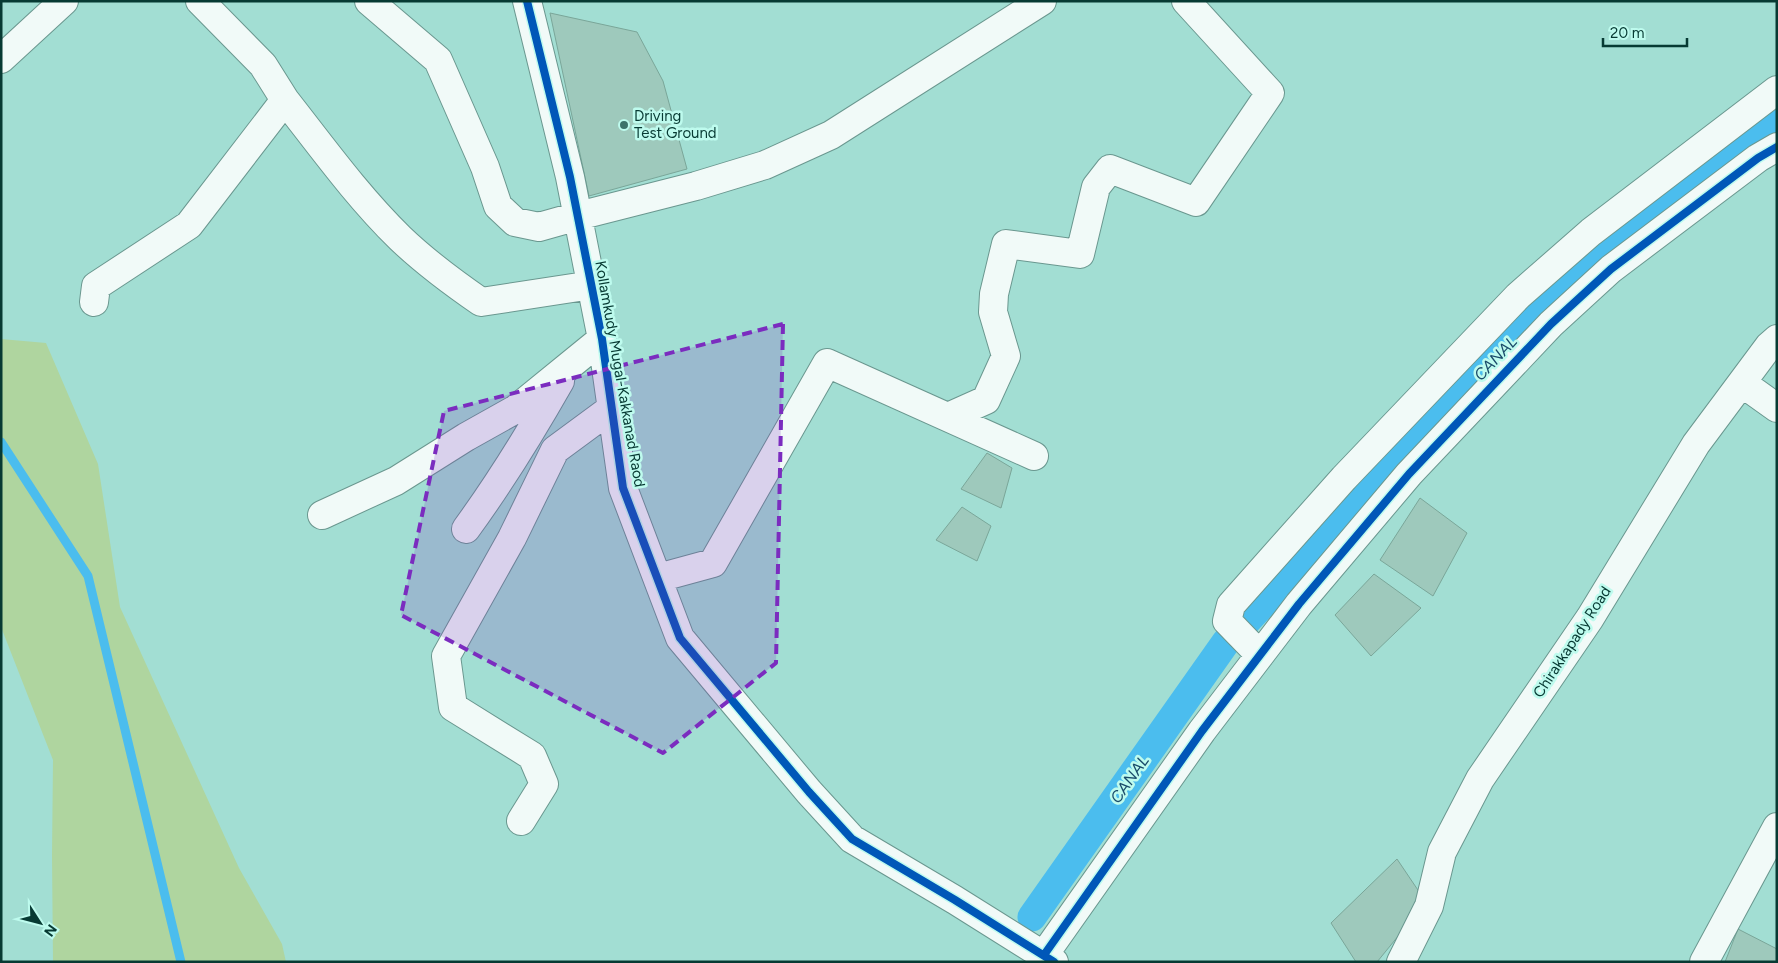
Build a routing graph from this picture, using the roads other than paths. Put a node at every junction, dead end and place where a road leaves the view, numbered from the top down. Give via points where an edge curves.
1 (64, 1) edge
2 (200, 1) edge
3 (369, 1) edge
4 (527, 1) edge
5 (1042, 1) edge
6 (1186, 1) edge
7 (1, 59) edge
8 (1777, 90) edge
9 (285, 100) junction
10 (1777, 147) edge
11 (1671, 171) junction
12 (1700, 202) junction
13 (578, 216) junction
14 (592, 285) junction
15 (94, 302) dead end
16 (602, 338) junction
17 (1777, 339) edge
18 (567, 369) junction
19 (1742, 383) junction
20 (612, 408) junction
21 (1777, 408) edge
22 (948, 417) junction
23 (1034, 456) dead end
24 (322, 515) dead end
25 (466, 529) dead end
26 (658, 578) junction
27 (1260, 655) junction
28 (521, 821) dead end
29 (1777, 827) edge
30 (1049, 958) edge
31 (1401, 962) edge
32 (1704, 962) edge

1 - 7 street
2 - 9 street via 263,65
3 - 13 street via 438,60 485,167 498,206 515,222 539,227
4 - 13 street, Kollamkudy Mugal-Kakkanad Raod
5 - 13 street via 831,135 765,165
6 - 22 street via 1270,93 1196,202 1110,169 1096,187 1080,254 1006,244 993,312 1006,356 986,400
8 - 11 street
9 - 14 street via 399,238 481,302
9 - 15 street via 189,226 96,286
10 - 12 street
11 - 12 street
11 - 27 street via 1591,232 1518,296 1344,478 1231,605 1227,621
12 - 27 street via 1611,269 1551,324 1409,474
13 - 14 street, Kollamkudy Mugal-Kakkanad Raod
14 - 16 street, Kollamkudy Mugal-Kakkanad Raod
16 - 18 street
16 - 20 street, Kollamkudy Mugal-Kakkanad Raod
17 - 19 street, Chirakkapady Road
18 - 24 street via 516,409 396,481
18 - 25 street via 527,440
19 - 21 street
19 - 31 street, Chirakkapady Road via 1696,444 1590,618 1480,779 1442,852 1429,906
20 - 26 street, Kollamkudy Mugal-Kakkanad Raod via 623,488
20 - 28 street via 555,450 512,538 446,656 453,707 532,756 544,784
22 - 23 street
22 - 26 street via 827,363 713,563
26 - 30 street, Kollamkudy Mugal-Kakkanad Raod via 680,638 809,792 852,838
27 - 30 street via 1202,731
29 - 32 street

